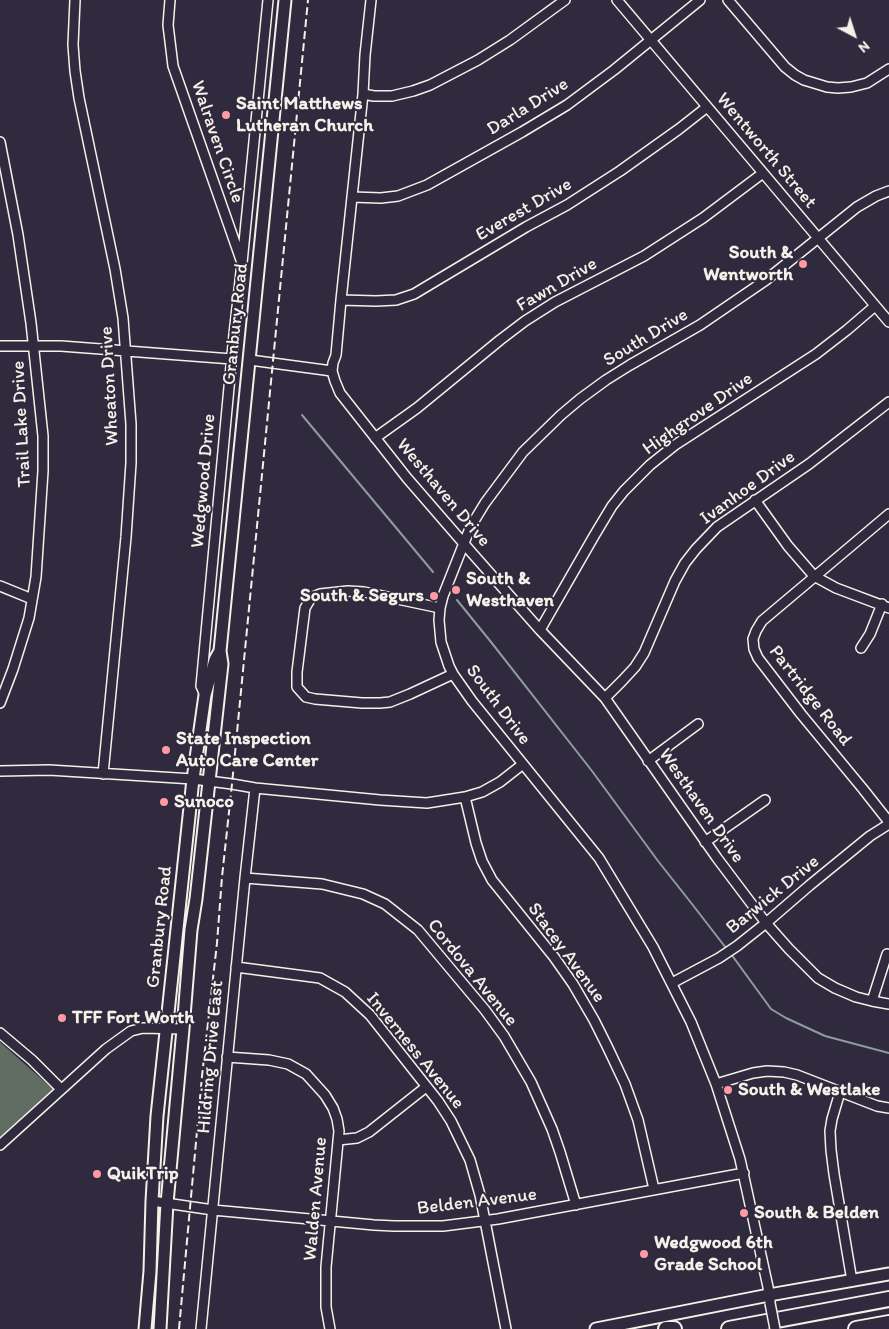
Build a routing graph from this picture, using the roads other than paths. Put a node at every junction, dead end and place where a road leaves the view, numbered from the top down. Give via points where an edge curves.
1 (76, 0) edge
2 (170, 0) edge
3 (268, 0) edge
4 (276, 0) edge
5 (285, 0) edge
6 (371, 0) edge
7 (565, 0) edge
8 (618, 0) edge
9 (700, 0) edge
10 (728, 0) edge
11 (651, 40) junction
12 (889, 69) edge
13 (363, 94) junction
14 (707, 107) junction
15 (0, 142) edge
16 (763, 173) junction
17 (889, 191) edge
18 (352, 197) junction
19 (818, 238) junction
20 (242, 263) junction
21 (341, 300) junction
22 (875, 306) junction
23 (889, 322) edge
24 (0, 346) edge
25 (34, 346) junction
26 (126, 350) junction
27 (232, 358) junction
28 (250, 360) junction
29 (332, 371) junction
30 (889, 402) edge
31 (375, 438) junction
32 (755, 500) junction
33 (889, 514) edge
34 (464, 544) junction
35 (814, 576) junction
36 (0, 586) edge
37 (32, 599) junction
38 (886, 606) edge
39 (440, 608) junction
40 (540, 630) junction
41 (861, 648) dead end
42 (220, 650) junction
43 (453, 674) junction
44 (205, 695) junction
45 (1, 696) edge
46 (605, 698) junction
47 (698, 724) dead end
48 (212, 750) junction
49 (648, 761) junction
50 (523, 764) junction
51 (0, 771) edge
52 (103, 774) junction
53 (193, 779) junction
54 (210, 781) junction
55 (255, 788) junction
56 (465, 797) junction
57 (765, 800) dead end
58 (889, 823) edge
59 (705, 842) junction
60 (245, 878) junction
61 (766, 923) junction
62 (887, 954) dead end
63 (236, 967) junction
64 (672, 983) junction
65 (872, 1002) junction
66 (889, 1004) edge
67 (166, 1028) junction
68 (183, 1029) junction
69 (0, 1033) edge
70 (228, 1057) junction
71 (716, 1084) junction
72 (426, 1086) junction
73 (61, 1089) junction
74 (840, 1092) junction
75 (889, 1108) edge
76 (338, 1140) junction
77 (0, 1145) edge
78 (744, 1173) junction
79 (654, 1189) junction
80 (152, 1201) junction
81 (167, 1203) junction
82 (576, 1204) junction
83 (213, 1210) junction
84 (330, 1220) junction
85 (486, 1221) junction
86 (889, 1274) edge
87 (852, 1281) junction
88 (770, 1299) junction
89 (889, 1299) edge
90 (889, 1323) edge
91 (145, 1329) edge
92 (160, 1329) edge
93 (201, 1329) edge
94 (330, 1329) edge
95 (506, 1329) edge
96 (596, 1329) edge
97 (666, 1329) edge
98 (674, 1329) edge
99 (729, 1329) edge
100 (775, 1329) edge
101 (856, 1329) edge

1 - 26 street, Wheaton Drive via 75,71 116,269
2 - 20 street, Walraven Circle via 168,25 173,66
3 - 20 street, Wedgwood Drive
4 - 5 street
5 - 28 main road, Granbury Road
6 - 13 street
7 - 13 street via 510,40 430,85 392,96
8 - 11 street, Wentworth Street
9 - 11 street, Darla Drive
10 - 12 street via 785,67 804,80 832,88 851,87 867,83
11 - 14 street, Wentworth Street
11 - 18 street, Darla Drive via 567,104 427,185 398,196
13 - 18 street
14 - 16 street, Wentworth Street
14 - 21 street, Everest Drive via 620,171 567,205 414,294 396,300
15 - 25 street, Trail Lake Drive via 18,234
16 - 19 street, Wentworth Street
16 - 31 street, Fawn Drive via 703,218 644,256 525,320 424,403
17 - 19 street, South Drive via 857,207
18 - 21 street
19 - 22 street, Wentworth Street
19 - 34 street, South Drive via 734,303 622,370 561,415 507,472 485,502
20 - 27 street, Wedgwood Drive
21 - 29 street
22 - 23 street, Wentworth Street
22 - 40 street, Highgrove Drive via 816,354 675,445 650,465 612,506
24 - 25 street
25 - 26 street
25 - 37 street, Trail Lake Drive via 43,436 43,471
26 - 27 street
26 - 52 street, Wheaton Drive via 131,463 126,547
27 - 44 street, Wedgwood Drive via 201,686
28 - 29 street
28 - 42 main road, Granbury Road
29 - 31 street, Westhaven Drive via 340,393
30 - 32 street, Ivanhoe Drive via 809,464
31 - 34 street, Westhaven Drive
32 - 35 street
32 - 46 street, Ivanhoe Drive via 717,527 685,563 644,653
33 - 35 street, Partridge Road
34 - 39 street, South Drive
34 - 40 street, Westhaven Drive
35 - 38 street via 836,588
35 - 58 street, Partridge Road via 762,621 753,639 754,649 800,714
36 - 37 street
37 - 45 street, Trail Lake Drive via 16,660
38 - 41 street
39 - 43 street, South Drive via 441,642
39 - 43 street via 364,592 320,594 311,598 305,608 296,682 306,697 362,703 390,702
40 - 46 street, Westhaven Drive
42 - 44 main road, Granbury Road
42 - 48 main road, Granbury Road via 222,664
43 - 50 street, South Drive
44 - 48 main road via 212,708 209,734
44 - 53 main road, Granbury Road
46 - 49 street, Westhaven Drive
47 - 49 street
48 - 54 main road, Granbury Road
49 - 59 street, Westhaven Drive
50 - 56 street via 500,782
50 - 64 street, South Drive via 599,858
51 - 52 street
52 - 53 street
53 - 54 street
53 - 67 main road, Granbury Road
54 - 55 street
54 - 68 main road, Granbury Road via 191,930
55 - 56 street via 427,803
55 - 60 street, Hildring Drive East
56 - 79 street, Stacey Avenue via 476,843 492,880 573,984 607,1046 638,1120
57 - 59 street
58 - 61 street, Barwick Drive
59 - 61 street, Westhaven Drive
60 - 63 street, Hildring Drive East
60 - 82 street, Cordova Avenue via 322,884 363,894 385,904 418,930 504,1036 531,1082 558,1144
61 - 64 street, Barwick Drive via 719,958
61 - 65 street, Westhaven Drive via 818,978
62 - 65 street
63 - 70 street, Hildring Drive East
63 - 72 street, Inverness Avenue via 320,978 345,992 370,1015
64 - 71 street, South Drive
65 - 66 street, Westhaven Drive
67 - 68 street
67 - 73 street via 131,1031 110,1045
67 - 80 main road, Granbury Road
68 - 81 main road, Granbury Road
69 - 73 street
70 - 76 street, Walden Avenue via 280,1062 306,1074 333,1108
70 - 83 street, Hildring Drive East
71 - 74 street via 753,1073 784,1072
71 - 78 street, South Drive
72 - 76 street via 362,1136
72 - 85 street, Inverness Avenue via 462,1142
73 - 77 street
74 - 75 street
74 - 87 street via 830,1140
76 - 84 street, Walden Avenue
78 - 79 street, Belden Avenue
78 - 88 street, South Drive
79 - 82 street, Belden Avenue
80 - 81 street, Belden Avenue
80 - 91 main road, Granbury Road
81 - 83 street, Belden Avenue
81 - 92 main road, Granbury Road
82 - 85 street, Belden Avenue
83 - 84 street, Belden Avenue
83 - 93 street, Hildring Drive East
84 - 85 street, Belden Avenue via 394,1226 443,1226
84 - 94 street, Walden Avenue via 326,1307
85 - 95 street, Inverness Avenue
86 - 87 main road
87 - 88 main road
88 - 96 main road
88 - 100 street, South Drive, bridge
89 - 99 highway
90 - 101 highway
97 - 98 highway

